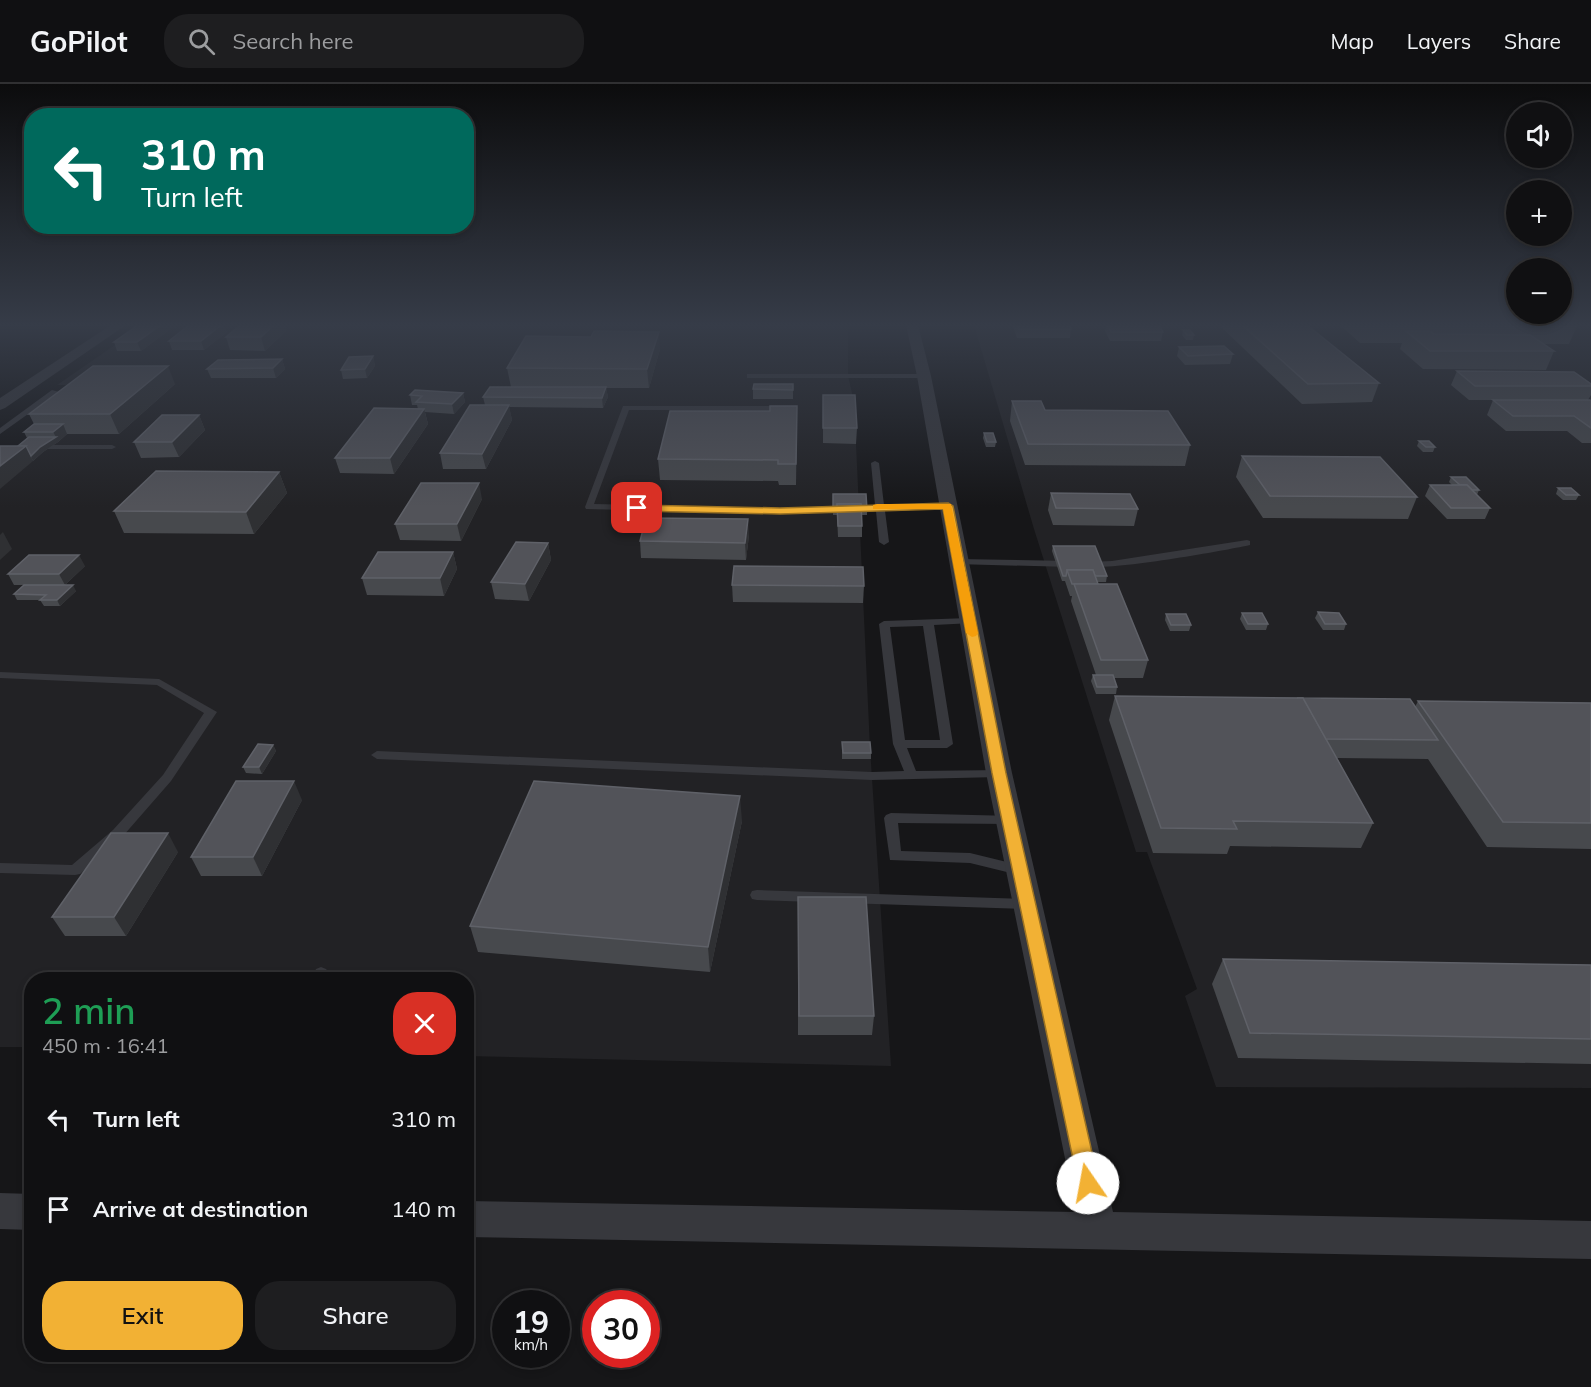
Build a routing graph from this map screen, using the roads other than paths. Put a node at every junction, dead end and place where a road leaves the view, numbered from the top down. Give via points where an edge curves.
1 (29, 386) edge
2 (926, 386) edge
3 (55, 392) edge
4 (0, 405) edge
5 (779, 408) edge
6 (0, 432) edge
7 (25, 447) edge
8 (112, 447) dead end
9 (875, 464) dead end
10 (948, 506) junction
11 (880, 507) junction
12 (884, 542) dead end
13 (1247, 543) dead end
14 (958, 562) junction
15 (969, 621) junction
16 (928, 623) junction
17 (0, 675) edge
18 (899, 744) junction
19 (377, 755) dead end
20 (999, 773) junction
21 (912, 775) junction
22 (1009, 819) junction
23 (0, 868) edge
24 (1020, 870) junction
25 (757, 895) dead end
26 (1027, 904) junction
27 (0, 1211) edge
28 (24, 1212) edge
29 (474, 1219) edge
30 (1098, 1229) junction
31 (1591, 1240) edge

1 - 4 street
2 - 10 street
3 - 6 lane
5 - 11 lane via 626,408 589,507 780,511
7 - 8 lane
9 - 11 lane
10 - 11 lane
10 - 14 street
11 - 12 lane
13 - 14 lane via 1112,564
14 - 15 street
15 - 16 lane
15 - 20 street
16 - 18 lane via 884,624
16 - 18 lane via 948,744
17 - 23 lane via 159,682 210,712 167,778 118,833 75,870
18 - 21 lane
19 - 21 lane
20 - 21 lane
20 - 22 street
22 - 24 street
22 - 24 lane via 891,818 895,856 969,858
24 - 26 street
25 - 26 lane
26 - 30 street
27 - 28 street
29 - 30 street
30 - 31 street

